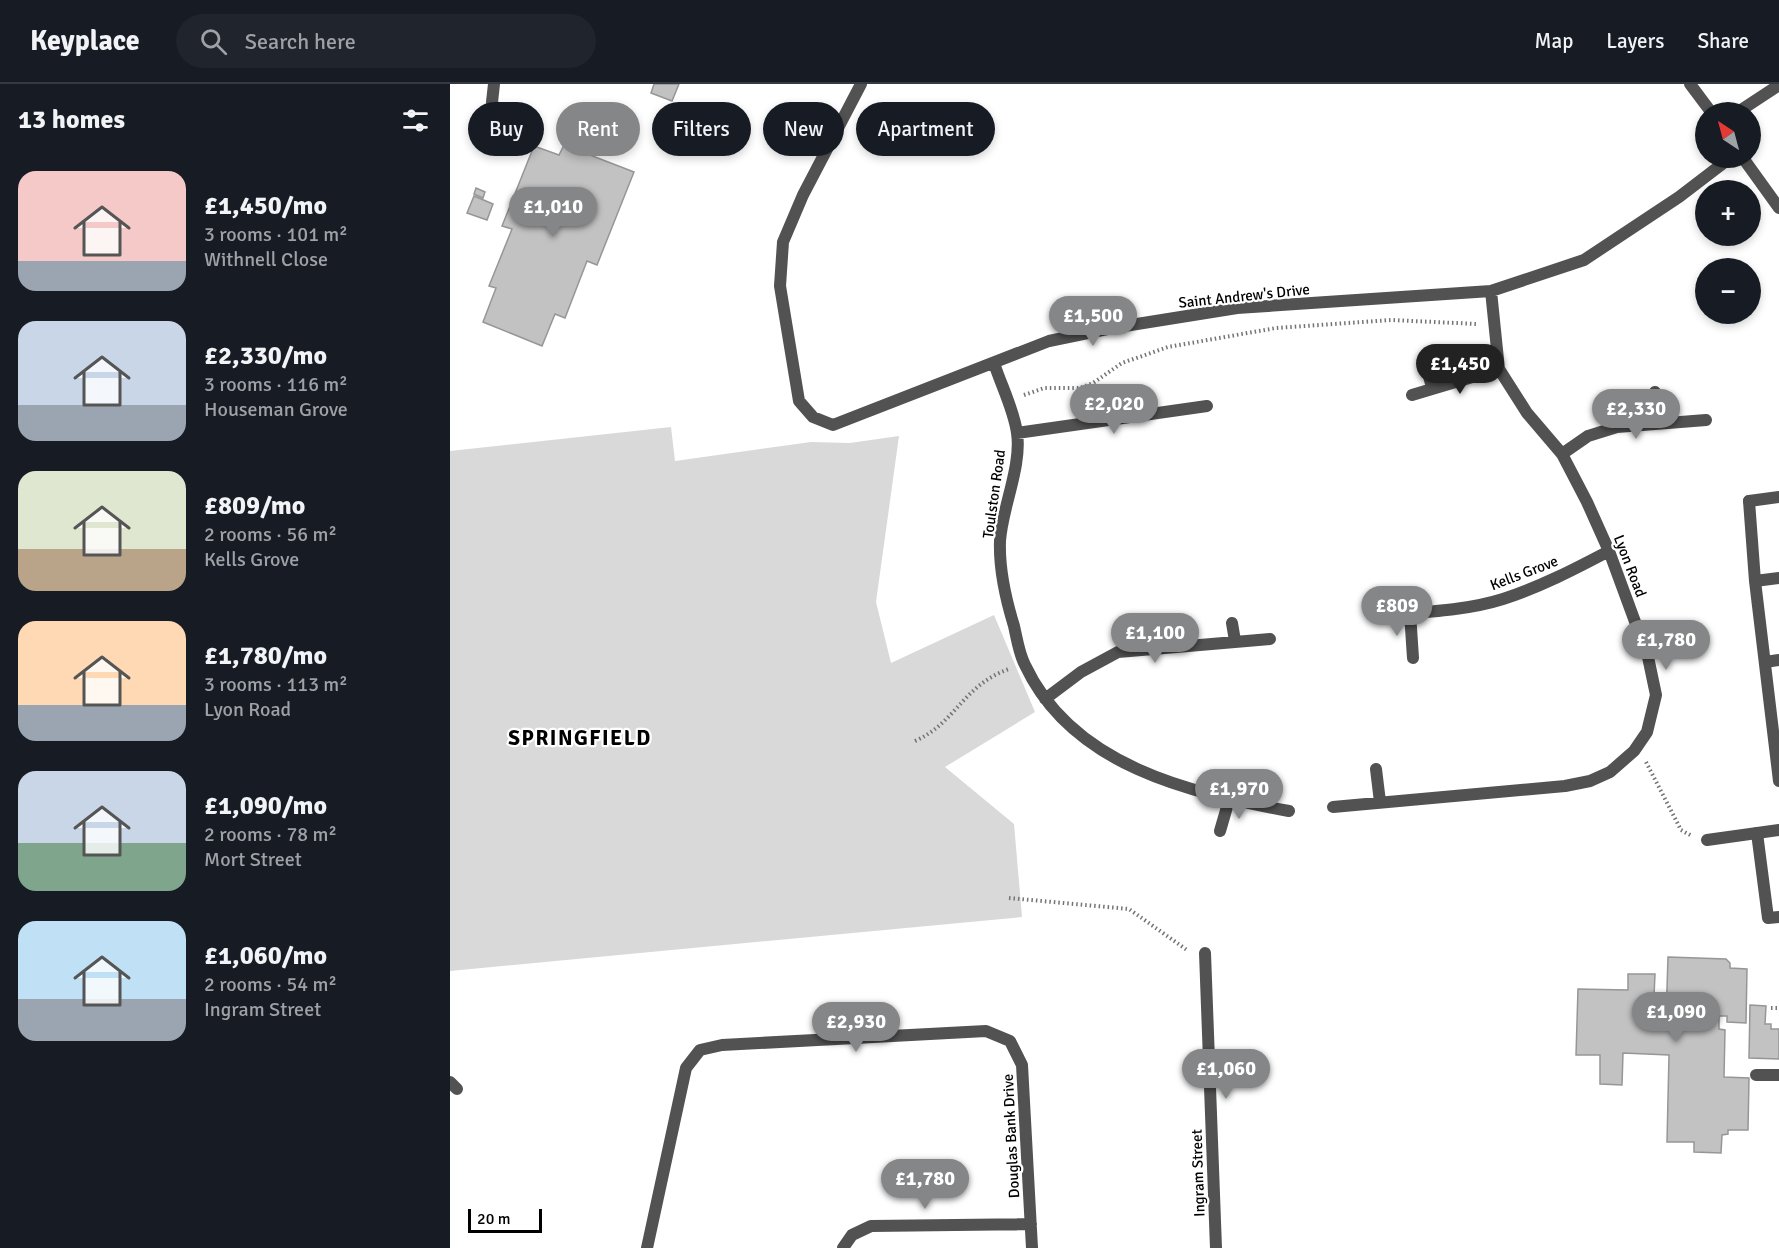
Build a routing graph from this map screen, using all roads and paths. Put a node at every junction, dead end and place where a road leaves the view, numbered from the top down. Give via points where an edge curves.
1 (494, 84) edge
2 (861, 84) edge
3 (1690, 84) edge
4 (1779, 85) edge
5 (492, 102) edge
6 (1704, 102) edge
7 (1753, 102) edge
8 (1717, 168) edge
9 (1750, 168) edge
10 (1779, 208) edge
11 (1491, 291) junction
12 (1495, 326) junction
13 (994, 363) junction
14 (1426, 366) dead end
15 (1499, 369) junction
16 (1432, 387) junction
17 (1655, 392) dead end
18 (1412, 395) dead end
19 (1007, 402) junction
20 (1207, 406) dead end
21 (1706, 420) dead end
22 (1657, 423) junction
23 (1017, 433) junction
24 (1562, 454) junction
25 (1779, 497) edge
26 (1609, 550) junction
27 (1779, 578) edge
28 (1755, 581) junction
29 (1410, 614) junction
30 (1383, 615) dead end
31 (1232, 623) dead end
32 (1270, 639) dead end
33 (1235, 640) junction
34 (1413, 658) dead end
35 (1779, 660) edge
36 (1765, 662) junction
37 (1024, 664) junction
38 (1044, 699) junction
39 (915, 741) dead end
40 (1777, 741) edge
41 (1634, 751) junction
42 (1376, 769) dead end
43 (1779, 781) edge
44 (1229, 800) junction
45 (1380, 802) junction
46 (1333, 807) dead end
47 (1289, 811) dead end
48 (1779, 830) edge
49 (1220, 831) dead end
50 (1757, 833) junction
51 (1707, 840) joint
52 (1009, 898) dead end
53 (1779, 917) edge
54 (1205, 953) joint
55 (1771, 1008) dead end
56 (1779, 1008) edge
57 (1756, 1075) dead end
58 (1779, 1075) edge
59 (1030, 1224) junction
60 (647, 1248) edge
61 (843, 1248) edge
62 (1032, 1248) edge
63 (1216, 1248) edge

1 - 5 street
2 - 13 street, Saint Andrew's Drive via 802,195 783,242 780,286 799,401 813,417 833,424
3 - 6 street
4 - 7 street
8 - 11 street, Saint Andrew's Drive via 1584,260
9 - 10 street
11 - 12 street, Lyon Road
11 - 13 street, Saint Andrew's Drive via 1237,308 1049,341
12 - 15 street, Lyon Road
12 - 19 path via 1391,320 1276,328 1168,348 1122,363 1080,388 1044,388
13 - 19 street, Toulston Road
14 - 16 street
15 - 16 street
15 - 24 street, Lyon Road via 1527,413
16 - 18 street
17 - 22 street
19 - 23 street, Toulston Road
20 - 23 street
21 - 22 street
22 - 24 street via 1617,427 1588,436
23 - 37 street, Toulston Road via 1000,541 1007,601
24 - 26 street, Lyon Road
25 - 28 street via 1749,501
26 - 29 street, Kells Grove via 1502,599
26 - 41 street, Lyon Road via 1648,657 1656,695 1647,732
27 - 28 street
28 - 36 street
29 - 30 street, Kells Grove
29 - 34 street
31 - 33 street
32 - 33 street
33 - 38 street via 1118,652
35 - 36 street
36 - 40 street
37 - 38 street, Toulston Road
37 - 39 path via 974,687 934,732
38 - 44 street, Toulston Road via 1071,727 1118,761
40 - 43 street
41 - 45 street, Lyon Road via 1610,772 1590,781
41 - 51 path via 1645,762 1681,830
42 - 45 street
44 - 47 street, Toulston Road
44 - 49 street
45 - 46 street, Lyon Road
48 - 50 street
50 - 51 street
50 - 53 street via 1768,918
52 - 54 path via 1129,909 1191,953
54 - 63 street, Ingram Street
55 - 56 path
57 - 58 street
59 - 60 street, Douglas Bank Drive via 1022,1065 1010,1041 986,1031 722,1045 700,1050 686,1068
59 - 61 street via 871,1226 852,1235
59 - 62 street, Douglas Bank Drive

